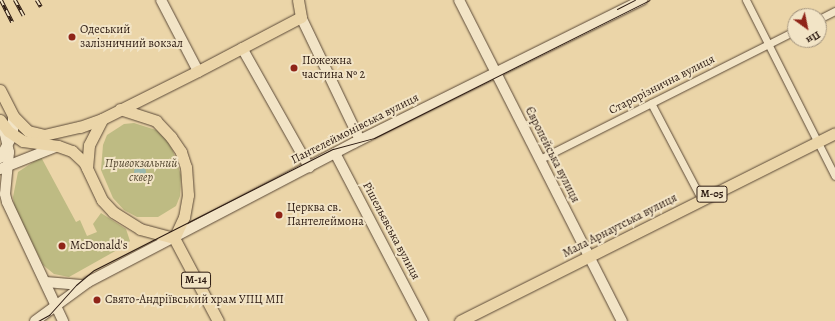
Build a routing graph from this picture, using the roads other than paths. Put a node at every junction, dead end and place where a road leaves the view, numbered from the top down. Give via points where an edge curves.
1 (161, 0) edge
2 (298, 0) edge
3 (642, 0) edge
4 (746, 0) edge
5 (463, 1) edge
6 (300, 17) junction
7 (787, 35) edge
8 (768, 44) junction
9 (242, 48) junction
10 (198, 71) junction
11 (496, 74) junction
12 (0, 90) edge
13 (651, 103) junction
14 (120, 109) junction
15 (13, 116) junction
16 (102, 119) junction
17 (1, 123) edge
18 (835, 134) edge
19 (13, 135) junction
20 (360, 140) junction
21 (818, 142) junction
22 (58, 146) junction
23 (9, 149) junction
24 (335, 153) junction
25 (0, 158) edge
26 (540, 159) junction
27 (309, 167) junction
28 (4, 168) edge
29 (88, 168) junction
30 (835, 176) edge
31 (0, 192) edge
32 (702, 200) junction
33 (7, 202) junction
34 (174, 238) junction
35 (589, 256) junction
36 (46, 282) junction
37 (81, 285) junction
38 (55, 304) junction
39 (35, 321) edge
40 (63, 321) edge
41 (218, 321) edge
42 (423, 321) edge
43 (460, 321) edge
44 (622, 321) edge

1 - 10 main road
2 - 6 main road
3 - 11 main road, Пантелеймонівська вулиця
4 - 8 street
5 - 11 main road, Європейська вулиця
6 - 9 main road
6 - 20 main road
7 - 8 street, Старорізнична вулиця
8 - 13 street, Старорізнична вулиця
8 - 21 street
9 - 10 main road
9 - 27 main road
10 - 14 main road
11 - 20 main road, Пантелеймонівська вулиця
11 - 26 main road, Європейська вулиця
12 - 15 main road
13 - 26 street, Старорізнична вулиця
13 - 32 street
14 - 16 main road
14 - 34 main road via 156,121 171,136 181,152 186,167 188,195 184,217
15 - 16 main road via 28,131 44,135
15 - 19 main road
16 - 29 main road via 89,145
17 - 19 main road
17 - 23 main road
18 - 21 main road, Мала Арнаутська вулиця / М-05
19 - 22 main road via 30,143
19 - 23 main road
20 - 24 main road, Пантелеймонівська вулиця
21 - 30 street
21 - 32 main road, Мала Арнаутська вулиця / М-05
22 - 28 main road
22 - 29 main road via 72,151
23 - 25 main road
23 - 28 main road
24 - 27 main road, Пантелеймонівська вулиця
24 - 42 main road, Рішельєвська вулиця
26 - 35 main road, Європейська вулиця
27 - 34 main road, Пантелеймонівська вулиця
28 - 33 main road
29 - 34 main road via 97,190 113,212 140,229
31 - 33 main road
32 - 35 main road, Мала Арнаутська вулиця / М-05
33 - 36 main road
34 - 37 main road, Пантелеймонівська вулиця
34 - 41 main road, М-14
35 - 43 main road, Мала Арнаутська вулиця / М-05
35 - 44 main road, Європейська вулиця
36 - 37 main road
36 - 38 main road
37 - 38 main road, Пантелеймонівська вулиця
38 - 39 main road, Пантелеймонівська вулиця
38 - 40 main road

